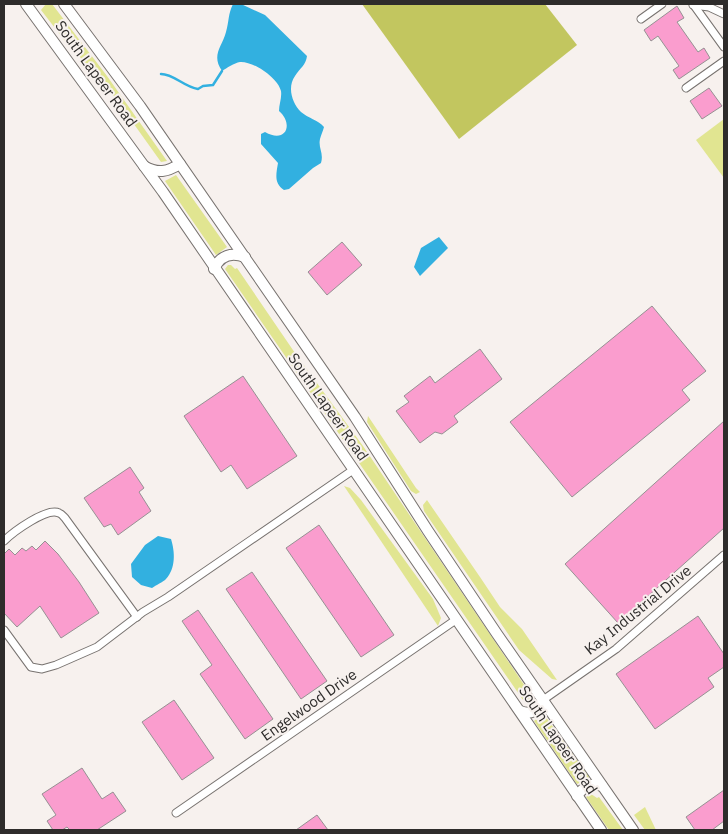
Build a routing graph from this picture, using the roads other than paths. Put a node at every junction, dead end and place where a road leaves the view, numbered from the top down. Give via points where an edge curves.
1 (26, 4) edge
2 (64, 4) edge
3 (662, 4) edge
4 (693, 4) edge
5 (709, 5) edge
6 (724, 14) edge
7 (641, 18) dead end
8 (724, 47) edge
9 (724, 61) edge
10 (686, 88) dead end
11 (180, 164) junction
12 (144, 165) junction
13 (245, 258) junction
14 (214, 268) junction
15 (352, 470) junction
16 (4, 540) edge
17 (724, 555) edge
18 (137, 617) junction
19 (457, 619) junction
20 (4, 630) edge
21 (543, 700) junction
22 (520, 711) junction
23 (602, 786) junction
24 (577, 796) junction
25 (176, 813) dead end
26 (601, 830) edge
27 (633, 830) edge

1 - 12 main road, South Lapeer Road
2 - 11 main road, South Lapeer Road
3 - 7 street
4 - 5 street
4 - 8 street
5 - 6 street
9 - 10 street
11 - 12 main road via 160,172
11 - 13 main road, South Lapeer Road
12 - 14 main road, South Lapeer Road
13 - 14 main road via 238,254 228,255
13 - 21 main road, South Lapeer Road via 371,440 428,531
14 - 15 main road, South Lapeer Road
15 - 18 street
15 - 19 main road, South Lapeer Road
16 - 18 street via 28,522 51,512 59,513
17 - 21 street, Kay Industrial Drive via 616,649
18 - 20 street via 97,647 42,669 31,667
19 - 22 main road, South Lapeer Road
19 - 25 street, Engelwood Drive
21 - 22 main road via 535,711
21 - 23 main road, South Lapeer Road
22 - 24 main road, South Lapeer Road
23 - 24 main road via 588,785
23 - 27 main road, South Lapeer Road
24 - 26 main road, South Lapeer Road

